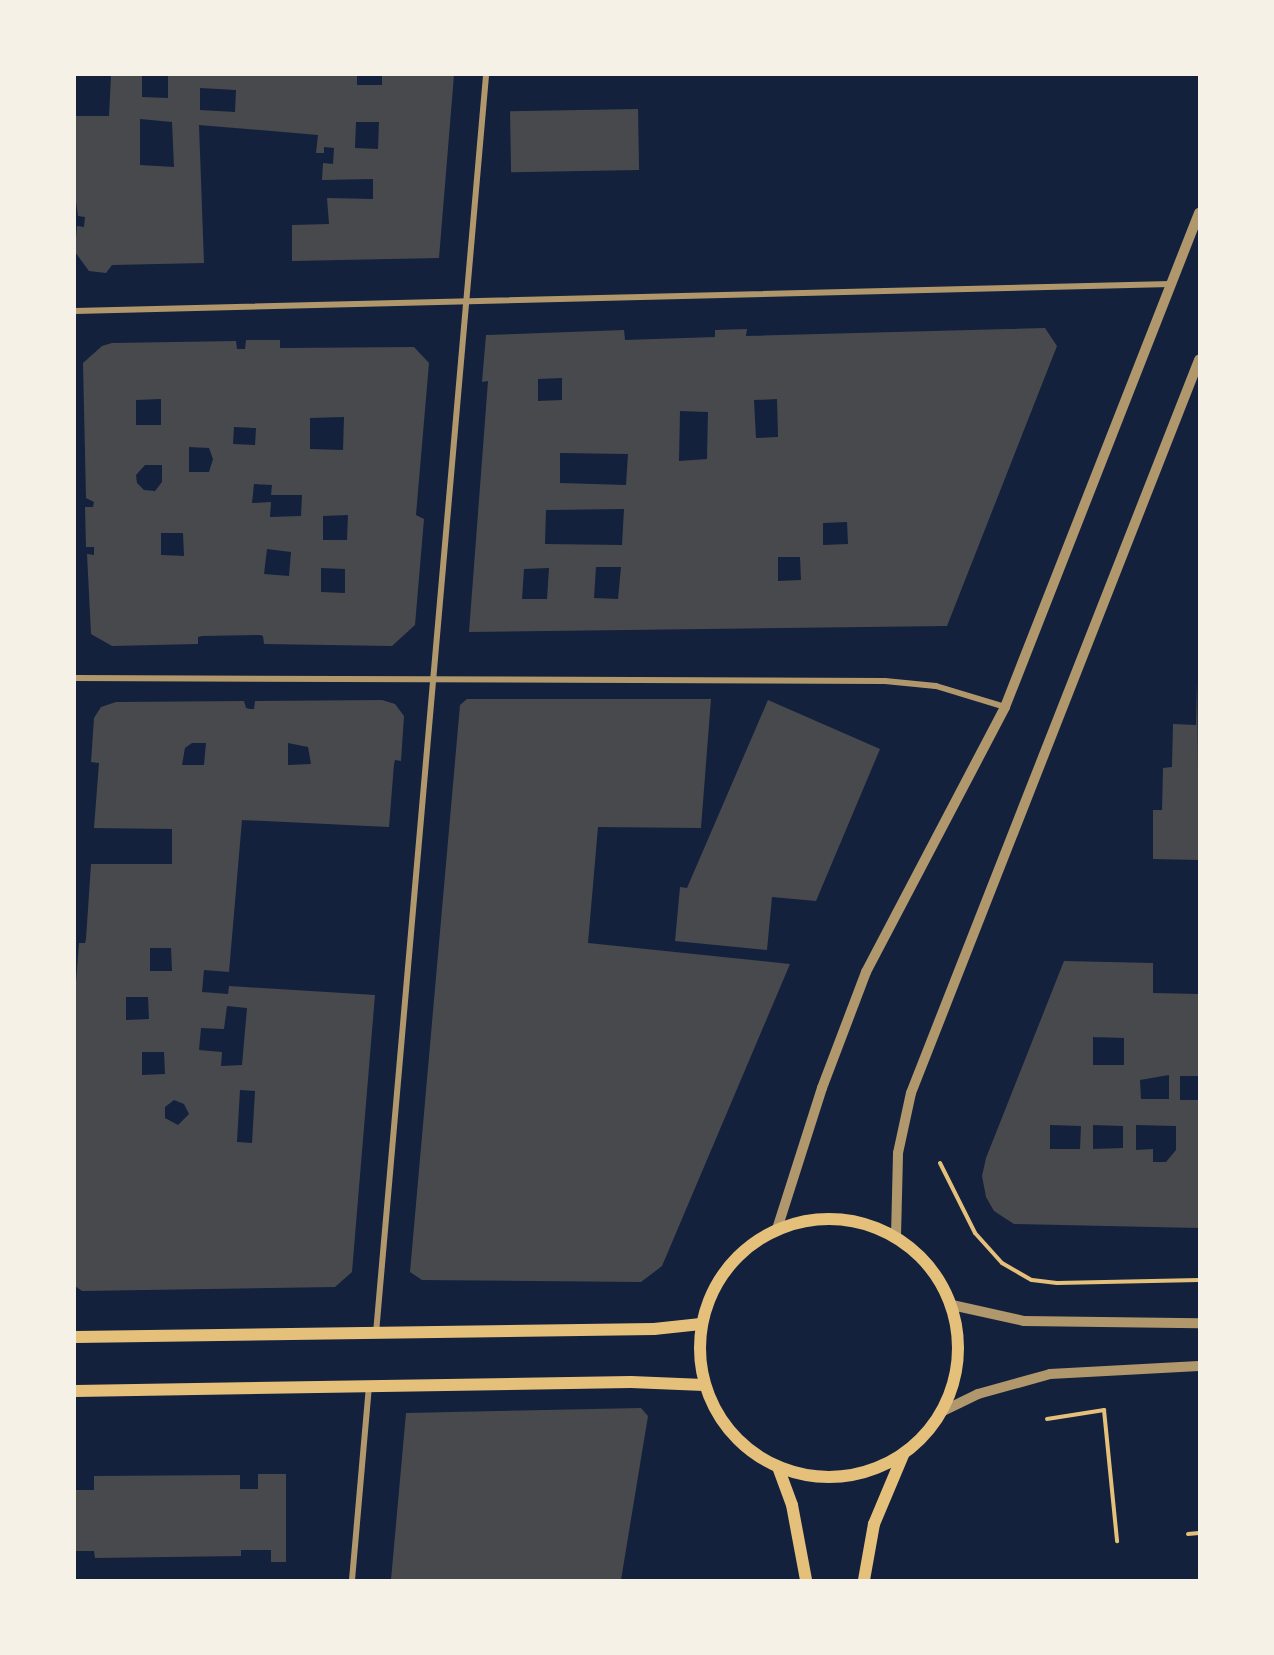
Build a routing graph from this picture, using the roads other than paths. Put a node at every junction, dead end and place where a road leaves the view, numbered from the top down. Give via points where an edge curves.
1 (486, 75) edge
2 (1199, 213) edge
3 (1172, 284) junction
4 (467, 301) junction
5 (75, 311) edge
6 (1199, 360) edge
7 (75, 678) edge
8 (433, 678) junction
9 (1005, 707) junction
10 (777, 1229) junction
11 (896, 1236) junction
12 (952, 1305) junction
13 (1199, 1323) edge
14 (701, 1324) junction
15 (376, 1333) junction
16 (75, 1337) edge
17 (1199, 1366) edge
18 (704, 1385) junction
19 (369, 1386) junction
20 (75, 1391) edge
21 (944, 1411) junction
22 (903, 1455) junction
23 (778, 1467) junction
24 (352, 1580) edge
25 (806, 1580) edge
26 (864, 1580) edge

1 - 4 street
2 - 3 street
3 - 4 street
3 - 9 street
4 - 5 street
4 - 8 street
6 - 11 street via 911,1094 898,1153
7 - 8 street
8 - 9 street via 911,682
8 - 15 street
9 - 10 street via 866,972 822,1088
10 - 11 main road via 807,1220 837,1218 868,1223
10 - 14 main road via 750,1244 727,1267 710,1293
11 - 12 main road via 930,1266
12 - 13 street via 1024,1321
12 - 21 main road via 959,1359
14 - 15 main road via 654,1329
14 - 18 main road via 699,1355
15 - 16 main road
17 - 21 street via 1050,1374 978,1394
18 - 19 main road via 660,1381
18 - 23 main road via 720,1420 746,1447
19 - 20 main road
19 - 24 street
21 - 22 main road via 926,1436
22 - 23 main road via 863,1474 820,1478
22 - 26 main road via 874,1524
23 - 25 main road via 792,1505

